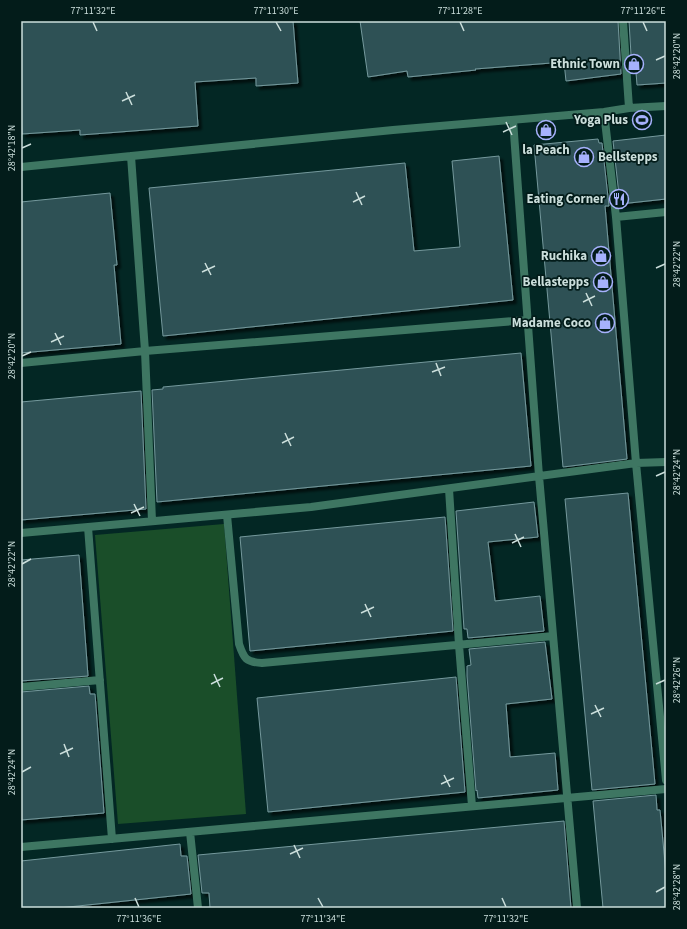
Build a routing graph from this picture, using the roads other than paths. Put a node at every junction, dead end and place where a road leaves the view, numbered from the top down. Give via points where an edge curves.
1 (622, 21) edge
2 (666, 106) edge
3 (629, 108) junction
4 (604, 112) junction
5 (513, 120) junction
6 (131, 156) junction
7 (21, 167) edge
8 (666, 212) edge
9 (616, 217) junction
10 (528, 320) junction
11 (145, 351) junction
12 (21, 363) edge
13 (666, 462) edge
14 (636, 463) junction
15 (539, 476) junction
16 (449, 489) junction
17 (228, 515) junction
18 (152, 521) junction
19 (88, 527) junction
20 (21, 533) edge
21 (553, 636) junction
22 (459, 645) junction
23 (100, 680) junction
24 (21, 687) edge
25 (666, 780) edge
26 (666, 789) edge
27 (567, 798) junction
28 (472, 806) junction
29 (190, 832) junction
30 (112, 839) junction
31 (21, 847) edge
32 (198, 908) edge
33 (577, 908) edge

1 - 3 street
2 - 3 street
3 - 4 street
4 - 5 street
4 - 9 street
5 - 6 street
5 - 10 street
6 - 7 street
6 - 11 street
8 - 9 street
9 - 14 street
10 - 11 street
10 - 15 street
11 - 12 street
11 - 18 street
13 - 14 street
14 - 15 street
14 - 25 street
15 - 16 street
15 - 21 street
16 - 17 street
16 - 22 street
17 - 18 street
17 - 22 street via 239,644 243,656 250,662
18 - 19 street
19 - 20 street
19 - 23 street
21 - 22 street
21 - 27 street
22 - 28 street
23 - 24 street
23 - 30 street
26 - 27 street
27 - 28 street
27 - 33 street
28 - 29 street
29 - 30 street
29 - 32 street
30 - 31 street

